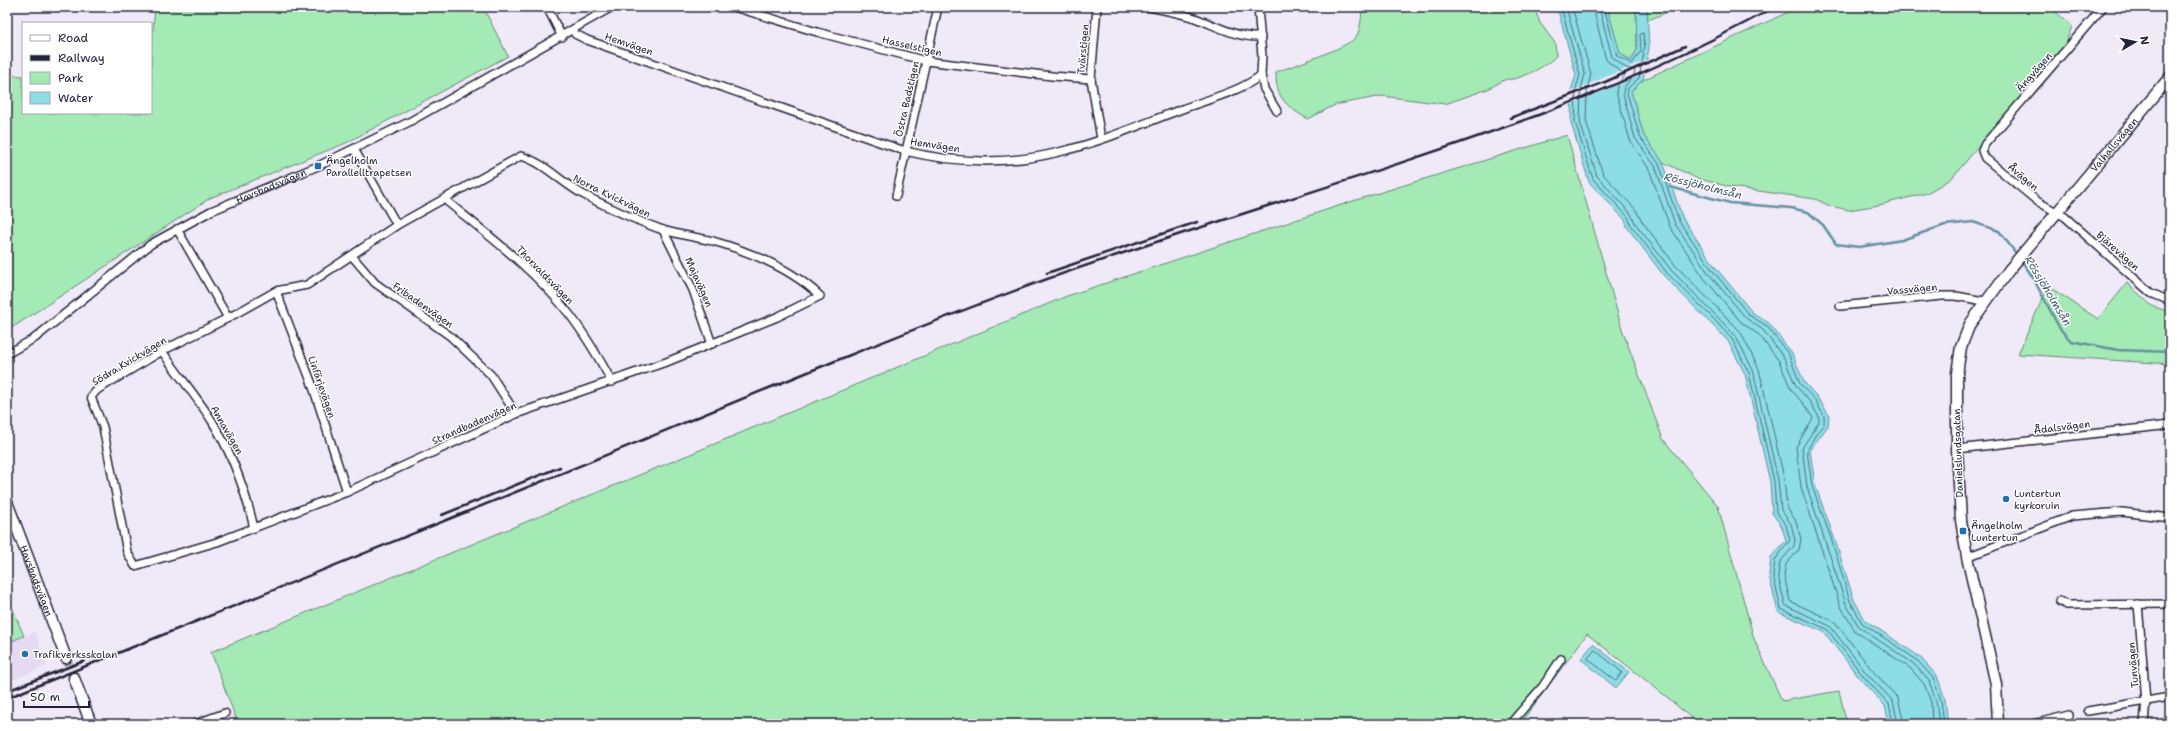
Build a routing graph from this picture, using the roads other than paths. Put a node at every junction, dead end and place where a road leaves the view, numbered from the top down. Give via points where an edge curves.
1 (547, 7) edge
2 (612, 7) edge
3 (734, 7) edge
4 (938, 7) edge
5 (1097, 7) edge
6 (1149, 7) edge
7 (1258, 7) edge
8 (2103, 7) edge
9 (573, 30) junction
10 (562, 37) junction
11 (1261, 37) junction
12 (926, 62) junction
13 (1260, 75) junction
14 (2170, 77) edge
15 (1091, 79) junction
16 (1277, 112) dead end
17 (1101, 139) junction
18 (354, 150) junction
19 (905, 151) junction
20 (1982, 151) joint
21 (896, 196) dead end
22 (444, 200) junction
23 (2057, 211) junction
24 (397, 225) junction
25 (177, 229) junction
26 (664, 230) junction
27 (352, 256) junction
28 (276, 291) junction
29 (820, 296) joint
30 (1984, 301) junction
31 (2170, 301) edge
32 (1840, 306) dead end
33 (228, 318) junction
34 (712, 344) junction
35 (162, 351) junction
36 (7, 354) edge
37 (612, 382) junction
38 (516, 414) junction
39 (2170, 425) edge
40 (1957, 449) junction
41 (347, 492) junction
42 (7, 502) edge
43 (2170, 518) edge
44 (254, 528) junction
45 (1967, 557) junction
46 (135, 566) joint
47 (2059, 601) dead end
48 (2138, 604) junction
49 (2170, 604) edge
50 (66, 658) tunnel mouth
51 (1561, 659) dead end
52 (74, 678) tunnel mouth
53 (2170, 696) edge
54 (2146, 701) junction
55 (2088, 711) dead end
56 (225, 713) dead end
57 (2069, 715) dead end
58 (91, 724) edge
59 (195, 724) edge
60 (1510, 724) edge
61 (1998, 724) edge
62 (2033, 724) edge
63 (2144, 724) edge

1 - 10 street
2 - 9 street, Havsbadsvägen
3 - 12 street, Hasselstigen
4 - 12 street, Östra Badstigen
5 - 15 street, Tvärstigen
6 - 11 street via 1194,18 1234,34
7 - 11 street
8 - 20 street, Ängvägen via 1985,144
9 - 10 street, Havsbadsvägen
9 - 19 street, Hemvägen via 575,34 587,40
10 - 18 street, Havsbadsvägen
11 - 13 street via 1263,62
12 - 15 street, Hasselstigen
12 - 19 street, Östra Badstigen
13 - 16 street via 1266,93
13 - 17 street, Hemvägen via 1226,92
14 - 23 street, Valhallsvägen
15 - 17 street, Tvärstigen
17 - 19 street, Hemvägen via 1057,153 989,161 941,158
18 - 24 street
18 - 25 street, Havsbadsvägen via 211,211
19 - 21 street, Östra Badstigen
20 - 23 street, Åvägen via 1985,158 2037,201
22 - 24 street, Norra Kvickvägen
22 - 26 street, Norra Kvickvägen via 521,156 530,159 574,191
22 - 37 street, Thorvaldsvägen via 516,258 569,314 592,346
23 - 30 street, Danielslundsgatan
23 - 31 street, Bjärevägen via 2151,293
24 - 27 street
25 - 33 street
25 - 36 street, Havsbadsvägen via 150,244 35,338
26 - 29 street, Norra Kvickvägen via 714,242 767,261 794,275
26 - 34 street, Majavägen via 693,290
27 - 28 street, Södra Kvickvägen via 307,285
27 - 38 street, Fribadenvägen via 375,283 450,336 491,375
28 - 33 street, Södra Kvickvägen
28 - 41 street, Linfärjevägen via 312,384
29 - 34 street, Strandbadenvägen
30 - 32 street, Vassvägen via 1942,296
30 - 40 street, Danielslundsgatan via 1970,324 1958,360
33 - 35 street, Södra Kvickvägen
34 - 37 street, Strandbadenvägen
35 - 44 street, Annavägen via 224,441 245,488
35 - 46 street, Södra Kvickvägen via 97,390 91,397 103,427 127,552
37 - 38 street, Strandbadenvägen
38 - 41 street, Strandbadenvägen
39 - 40 street, Ådalsvägen
40 - 45 street, Danielslundsgatan via 1960,509
41 - 44 street, Strandbadenvägen
42 - 50 street, Havsbadsvägen
43 - 45 street via 2122,512 2072,516
44 - 46 street, Strandbadenvägen via 217,542
45 - 61 street, Danielslundsgatan via 1994,671
47 - 48 street via 2067,605
48 - 49 street
48 - 54 street, Tunvägen
51 - 60 street via 1543,686
52 - 58 street
53 - 54 street
54 - 55 street
54 - 63 street, Tunvägen
56 - 59 street
57 - 62 street

